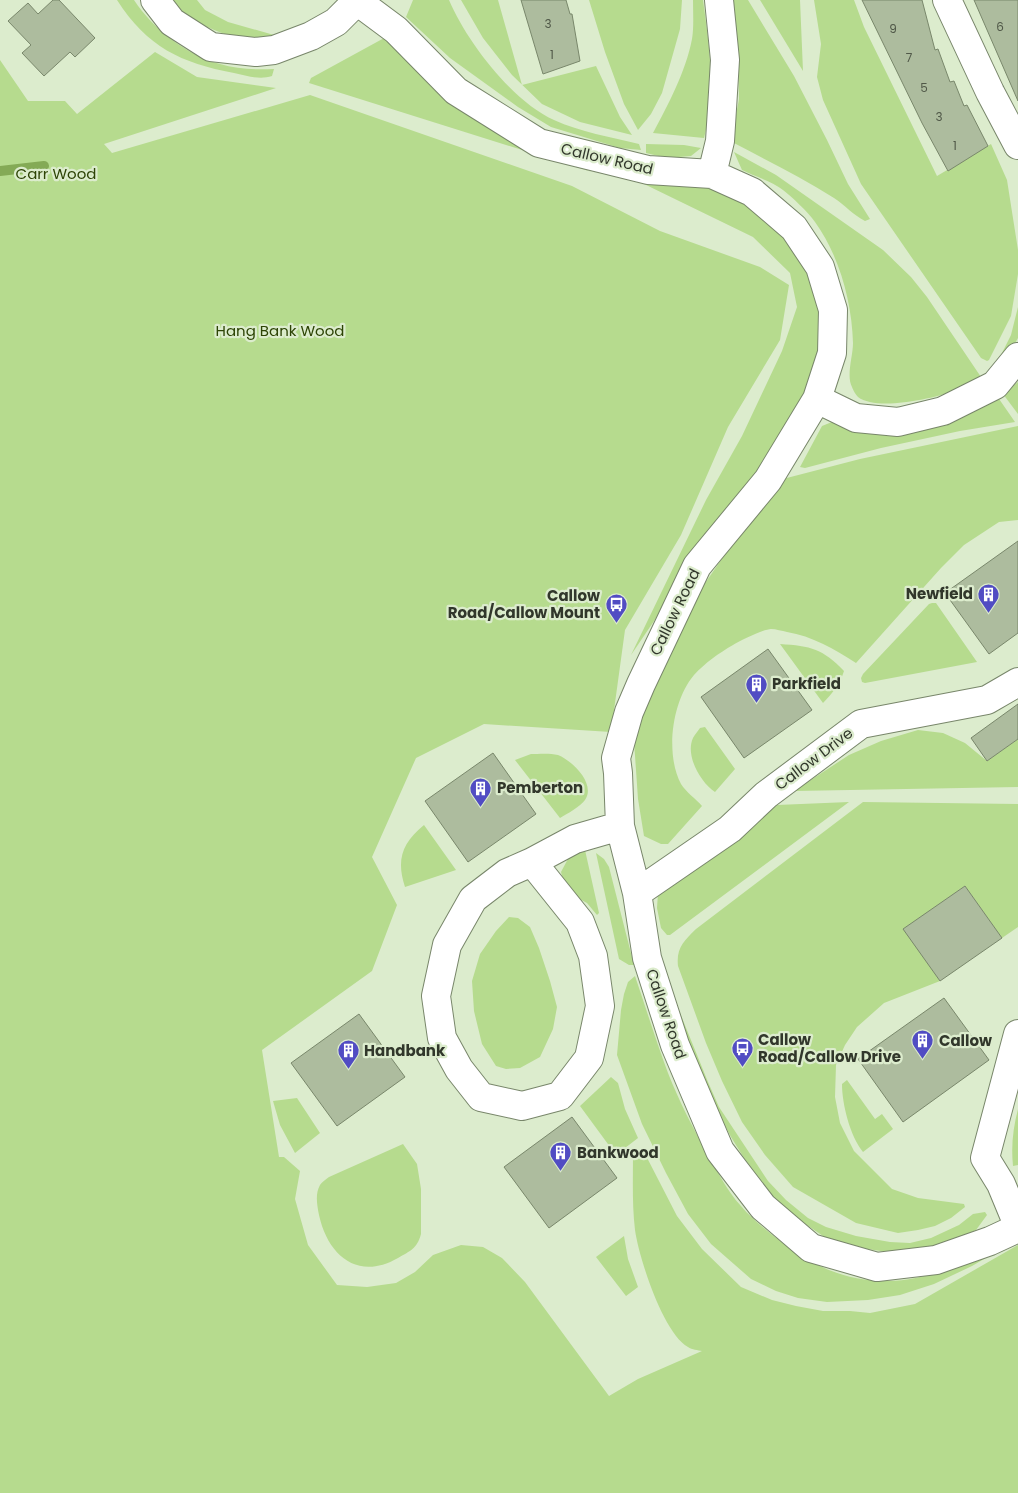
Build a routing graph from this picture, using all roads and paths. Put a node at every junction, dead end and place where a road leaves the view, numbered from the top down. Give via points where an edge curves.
1 (155, 0) edge
2 (357, 0) edge
3 (719, 0) edge
4 (947, 0) edge
5 (1018, 145) edge
6 (712, 174) junction
7 (1018, 357) edge
8 (817, 399) junction
9 (1018, 682) edge
10 (620, 826) junction
11 (532, 862) junction
12 (637, 893) junction
13 (1018, 1034) edge
14 (1018, 1227) edge

1 - 2 street via 172,22 211,47 256,52 274,50 311,36 336,22
2 - 6 street, Callow Road via 396,30 456,91 539,143 648,170
3 - 6 street via 725,60 721,134
4 - 5 street
6 - 8 street, Callow Road via 752,192 794,228 820,267 833,310 832,352
7 - 8 street via 995,385 943,412 898,422 856,418
8 - 10 street, Callow Road via 768,480 697,566 641,684 616,758
9 - 12 street, Callow Drive via 987,700 861,724 766,795 730,829
10 - 11 street via 576,839
10 - 12 street, Callow Road
11 - 11 street via 507,873 473,899 447,945 436,996 442,1038 458,1069 481,1096 522,1106 560,1096 589,1058 600,1006 593,956 580,922
12 - 14 street, Callow Road via 647,958 675,1044 720,1151 763,1206 811,1248 877,1267 936,1260 990,1241
13 - 14 street via 985,1158 1001,1184

